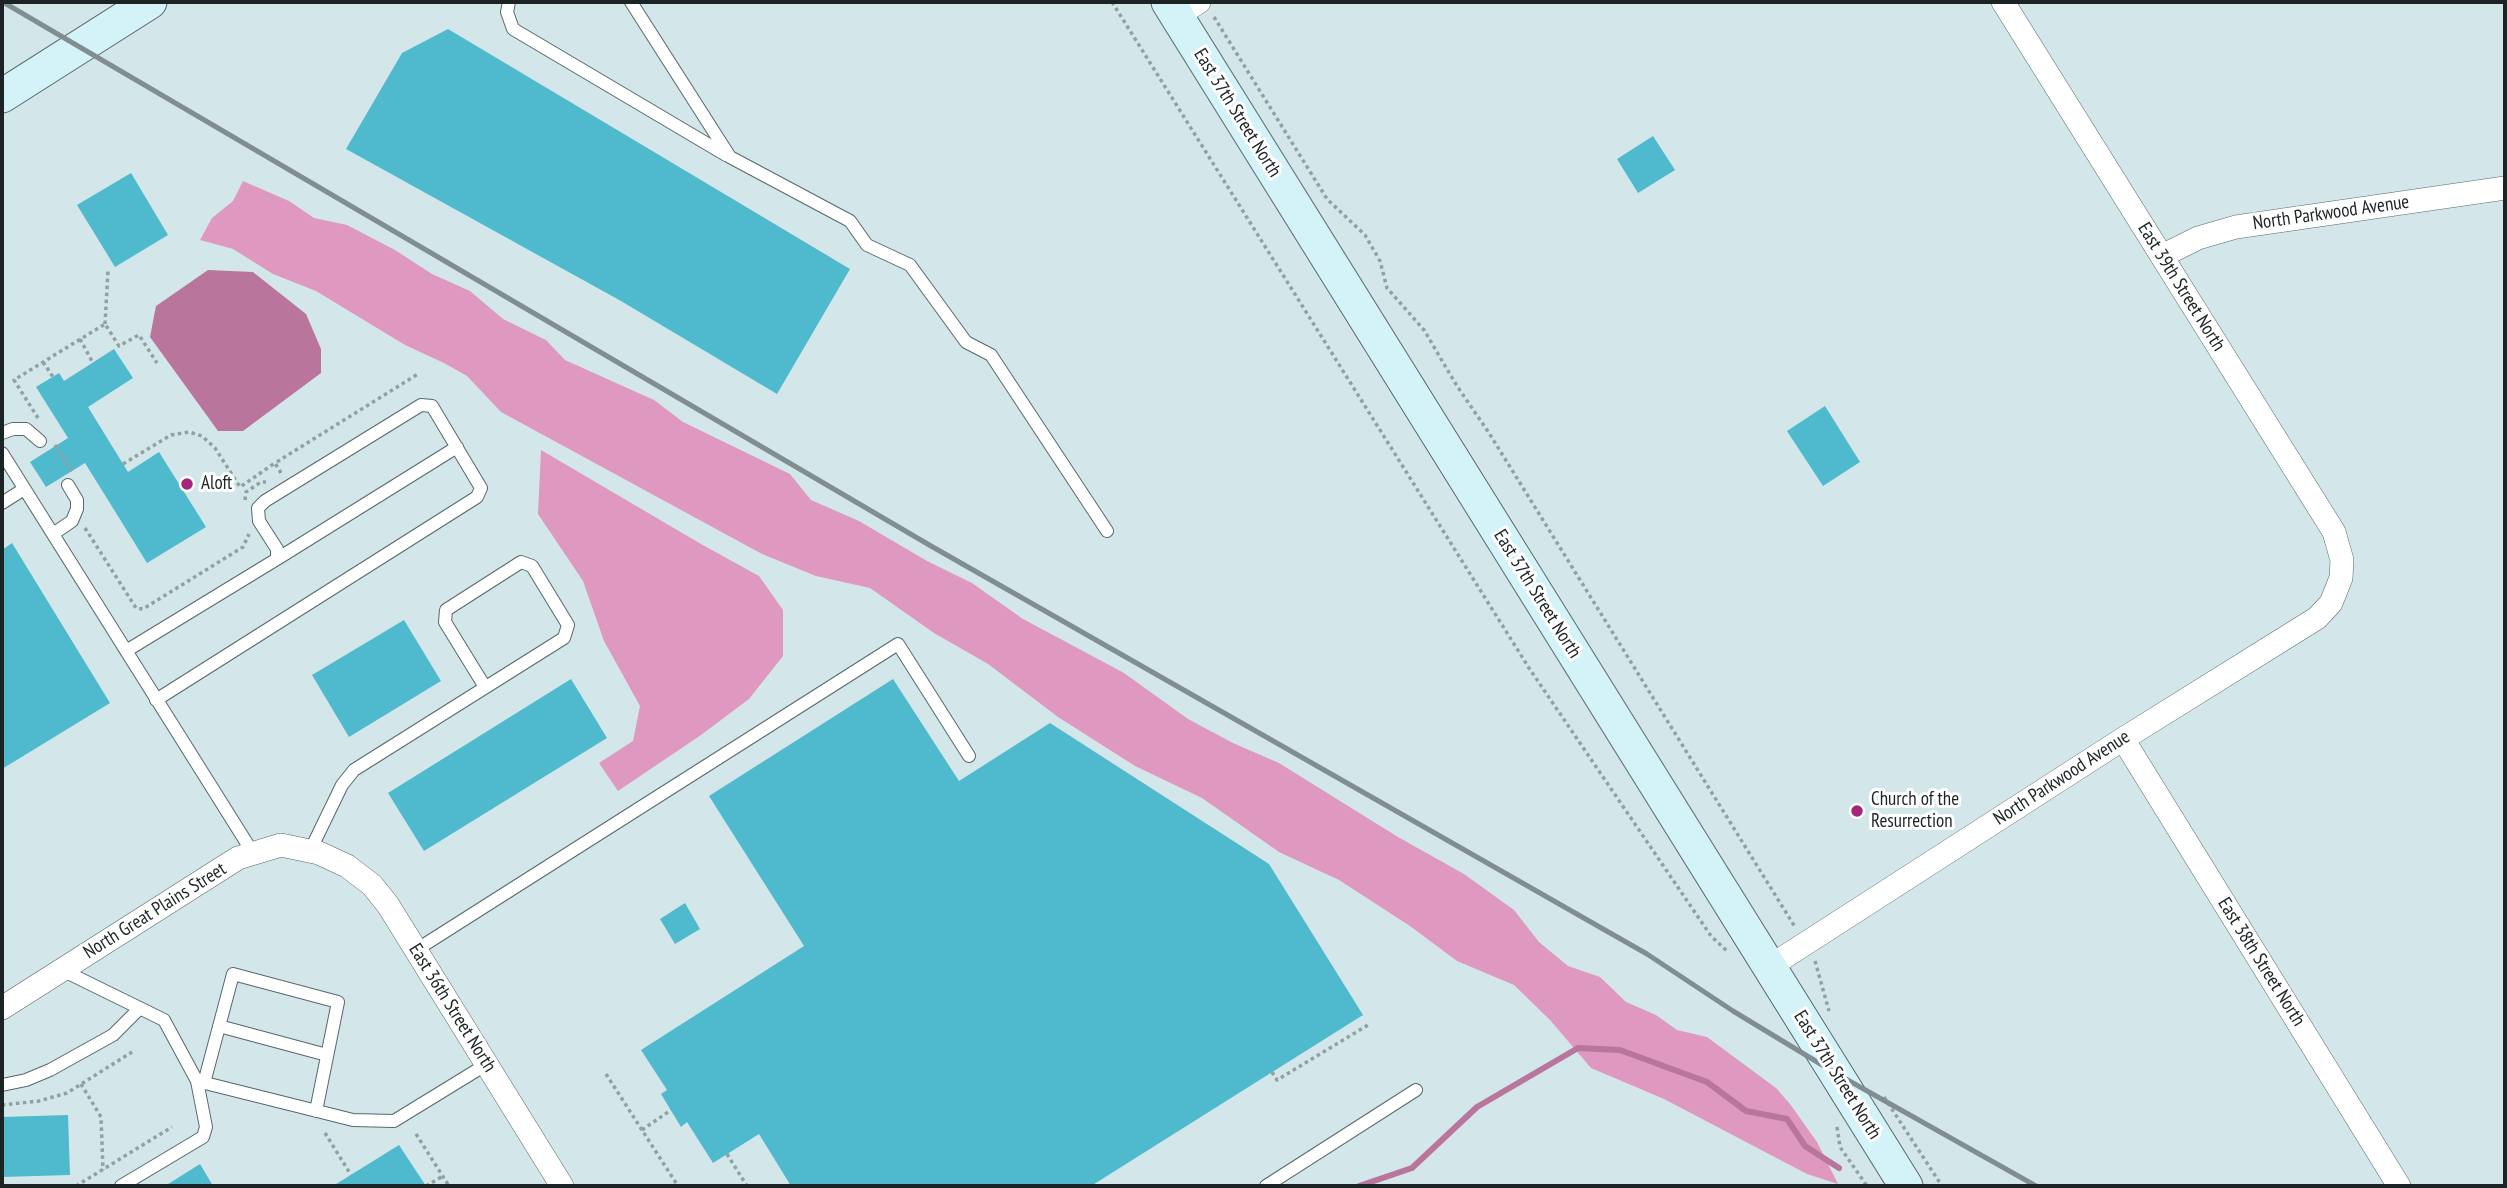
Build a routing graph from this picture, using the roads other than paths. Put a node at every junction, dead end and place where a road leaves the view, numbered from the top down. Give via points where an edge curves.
1 (150, 2) edge
2 (509, 2) edge
3 (631, 2) edge
4 (2003, 2) edge
5 (1189, 8) edge
6 (2, 96) edge
7 (730, 157) junction
8 (2505, 188) edge
9 (2162, 256) junction
10 (2, 433) edge
11 (40, 441) dead end
12 (457, 447) junction
13 (2, 453) edge
14 (71, 480) road end
15 (24, 489) junction
16 (2, 503) edge
17 (1107, 530) dead end
18 (52, 534) junction
19 (277, 559) junction
20 (2341, 578) joint
21 (126, 651) junction
22 (485, 687) junction
23 (156, 700) junction
24 (2123, 739) junction
25 (969, 756) dead end
26 (314, 852) junction
27 (253, 853) junction
28 (416, 950) junction
29 (1769, 967) junction
30 (62, 970) junction
31 (2, 1008) edge
32 (139, 1009) junction
33 (219, 1027) junction
34 (327, 1055) junction
35 (487, 1064) junction
36 (200, 1082) junction
37 (2, 1085) edge
38 (1416, 1090) dead end
39 (316, 1111) junction
40 (121, 1186) edge
41 (562, 1186) edge
42 (1266, 1186) edge
43 (1906, 1186) edge
44 (2399, 1186) edge

1 - 6 main road
2 - 7 lane via 513,29
3 - 7 lane
4 - 9 street, East 39th Street North
5 - 29 main road, East 37th Street North
7 - 17 lane via 850,221 867,245 910,265 966,342 991,355
8 - 9 street, North Parkwood Avenue via 2236,227 2197,238
9 - 20 street, East 39th Street North via 2334,532 2342,560
10 - 11 lane via 26,429
12 - 19 lane
12 - 19 lane via 432,406 421,405 265,501 258,508 259,521 277,549
12 - 23 lane via 481,488 477,497
13 - 15 lane
14 - 18 lane via 77,509 72,521
15 - 16 lane
15 - 18 lane
18 - 21 lane
19 - 21 lane
20 - 24 street, North Parkwood Avenue via 2331,603 2317,618
21 - 23 lane
22 - 22 lane via 564,638 568,625 532,566 522,562 446,610 444,622
22 - 26 lane via 355,770 342,785
23 - 27 lane
24 - 29 street, North Parkwood Avenue
24 - 44 street, East 38th Street North
25 - 28 lane via 898,644
26 - 27 street, North Great Plains Street via 281,845
26 - 28 street, East 36th Street North via 348,866 372,885
27 - 30 street, North Great Plains Street via 238,858
28 - 35 street, East 36th Street North
29 - 43 main road, East 37th Street North
30 - 31 street, North Great Plains Street
30 - 32 lane
32 - 36 lane via 164,1020
32 - 37 lane via 113,1035 50,1070
33 - 34 lane
33 - 34 lane via 233,974 338,1002
33 - 36 lane
34 - 39 lane
35 - 39 lane via 394,1121 353,1120
35 - 41 street, East 36th Street North
36 - 39 lane
36 - 40 lane via 206,1127 203,1137
38 - 42 lane

